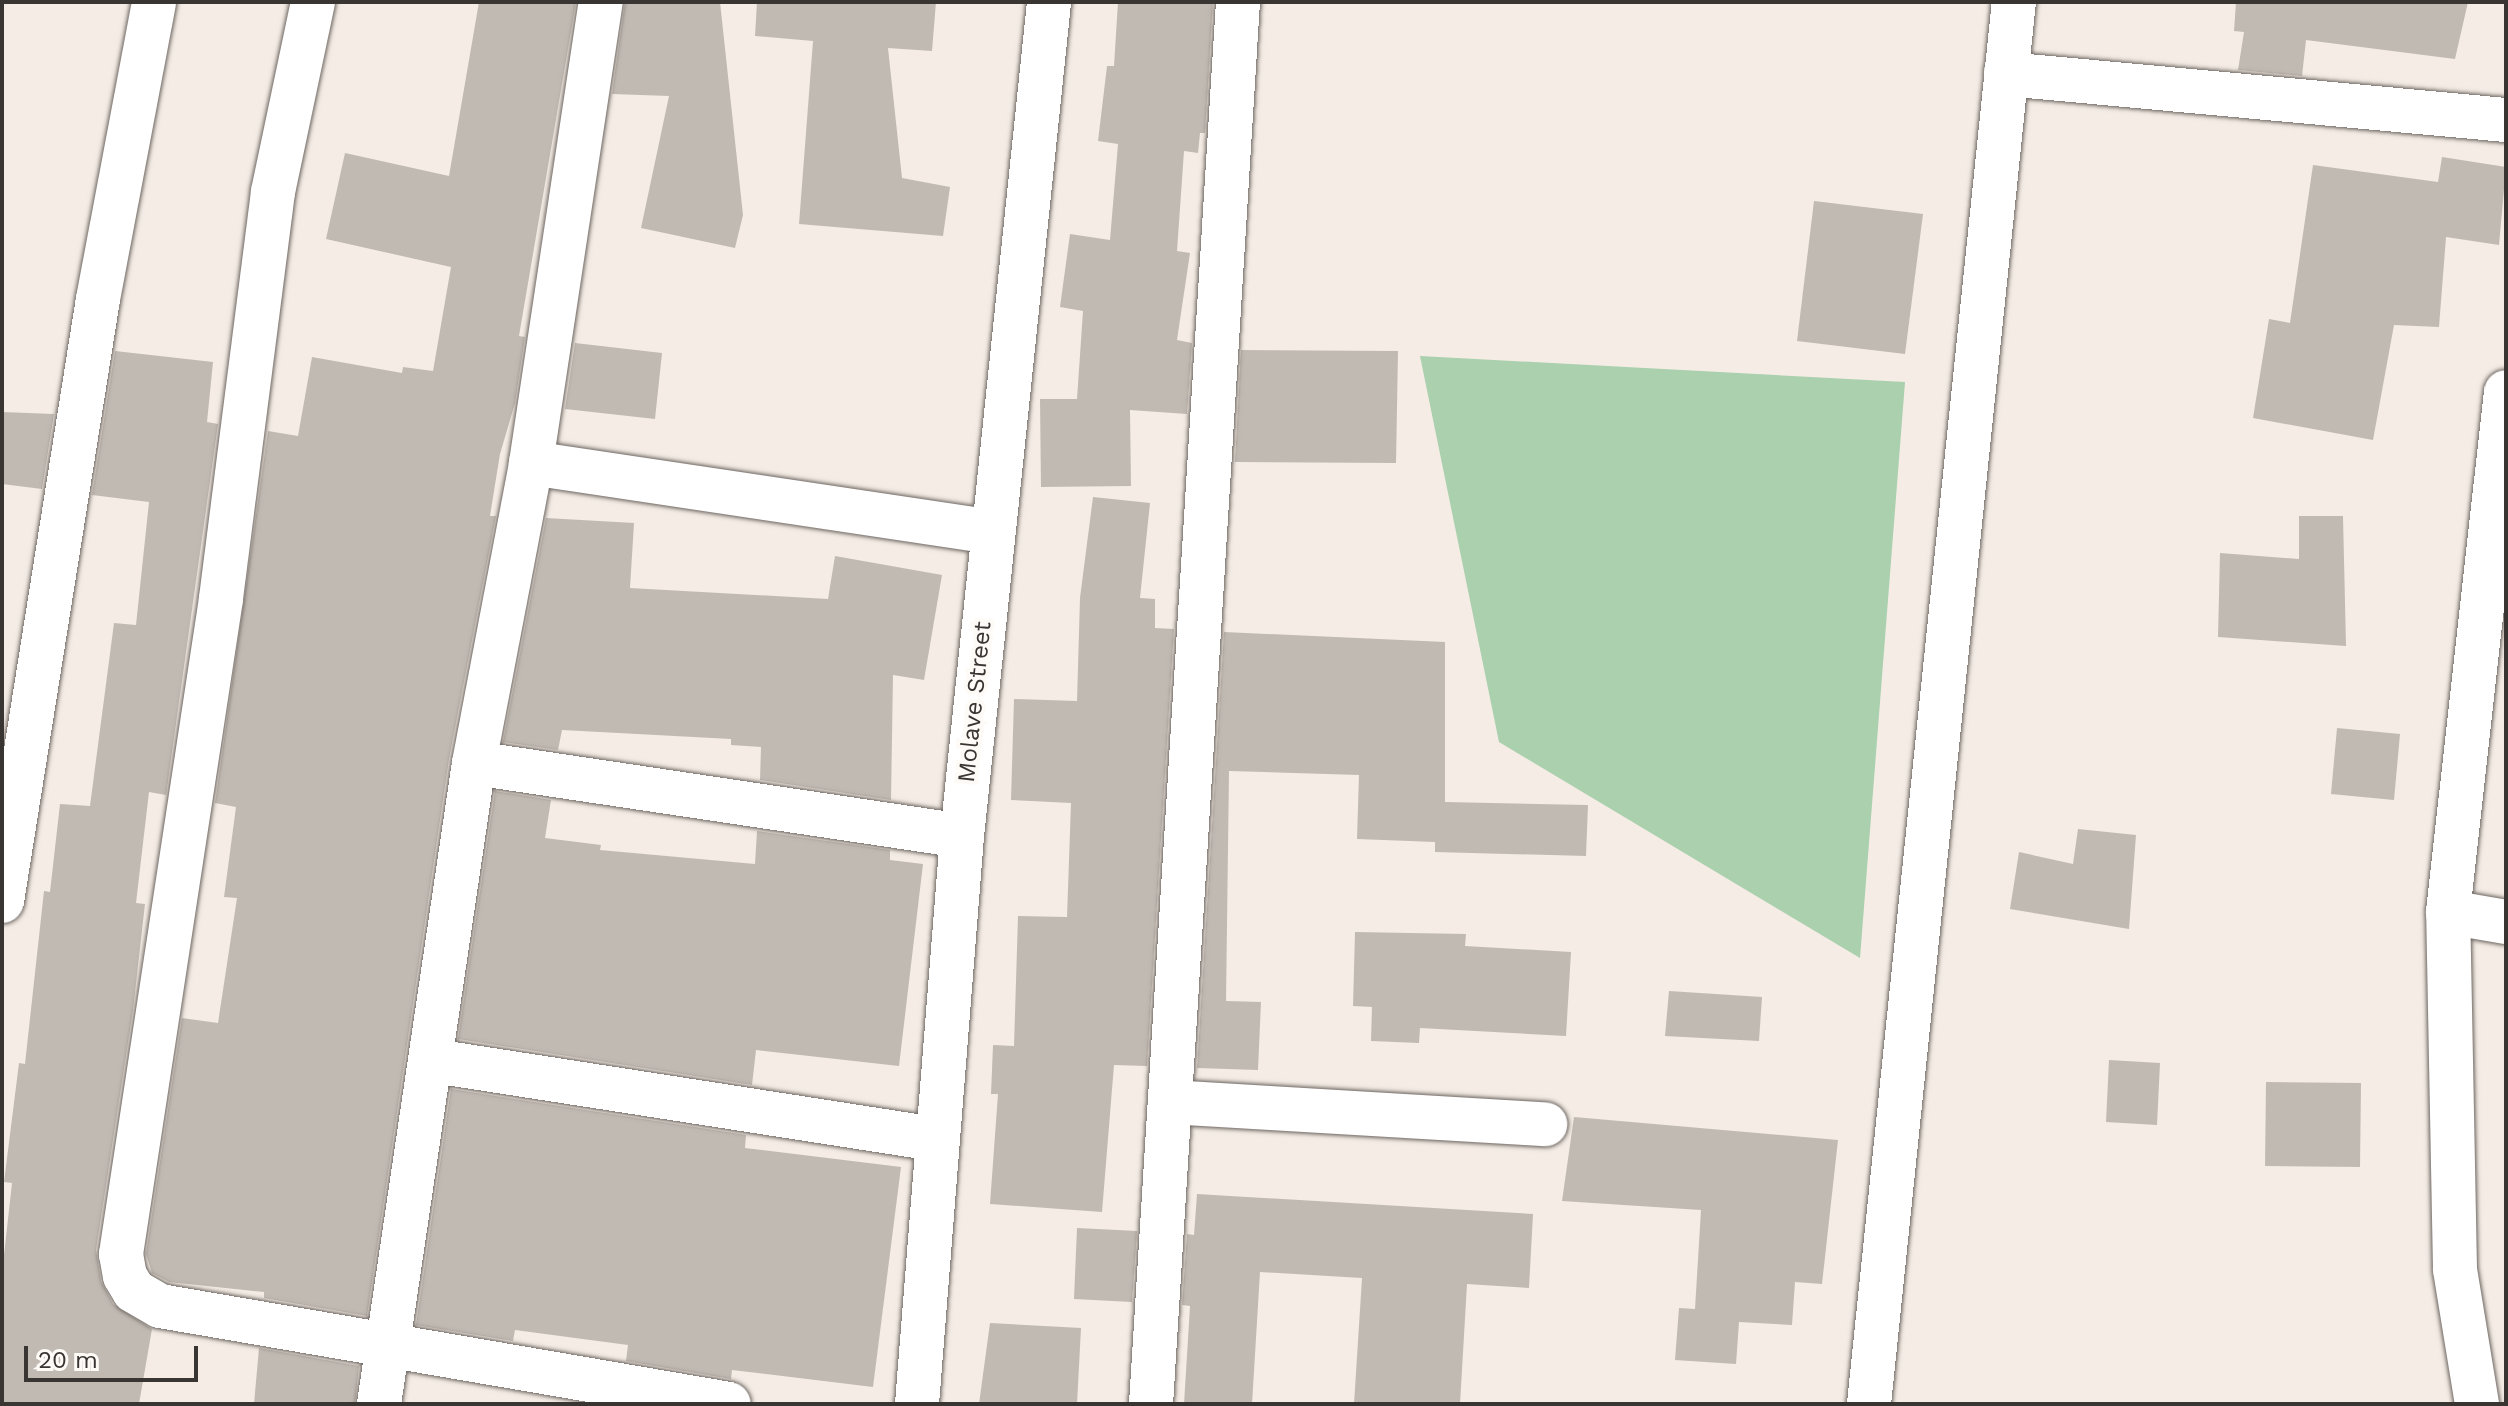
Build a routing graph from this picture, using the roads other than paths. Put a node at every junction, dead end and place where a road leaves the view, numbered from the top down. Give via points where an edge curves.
1 (154, 2) edge
2 (313, 2) edge
3 (601, 2) edge
4 (1049, 2) edge
5 (1238, 2) edge
6 (2014, 2) edge
7 (2006, 74) junction
8 (2506, 120) edge
9 (2505, 411) edge
10 (531, 463) junction
11 (992, 532) junction
12 (474, 763) junction
13 (962, 836) junction
14 (2, 901) edge
15 (2448, 912) junction
16 (2506, 922) edge
17 (434, 1061) junction
18 (1170, 1102) junction
19 (1545, 1124) dead end
20 (935, 1139) junction
21 (388, 1343) junction
22 (379, 1404) edge
23 (729, 1404) edge
24 (917, 1404) edge
25 (1151, 1404) edge
26 (1869, 1404) edge
27 (2477, 1404) edge

1 - 14 street via 98,299
2 - 21 street via 273,192 221,599 121,1254 134,1291 160,1306
3 - 10 street
4 - 11 street, Molave Street
5 - 18 street
6 - 7 street
7 - 8 street
7 - 26 street
9 - 15 street
10 - 11 street
10 - 12 street
11 - 13 street, Molave Street
12 - 13 street
12 - 17 street
13 - 20 street, Molave Street
15 - 16 street
15 - 27 street via 2455,1269
17 - 20 street
17 - 21 street
18 - 19 street
18 - 25 street
20 - 24 street, Molave Street
21 - 22 street
21 - 23 street

